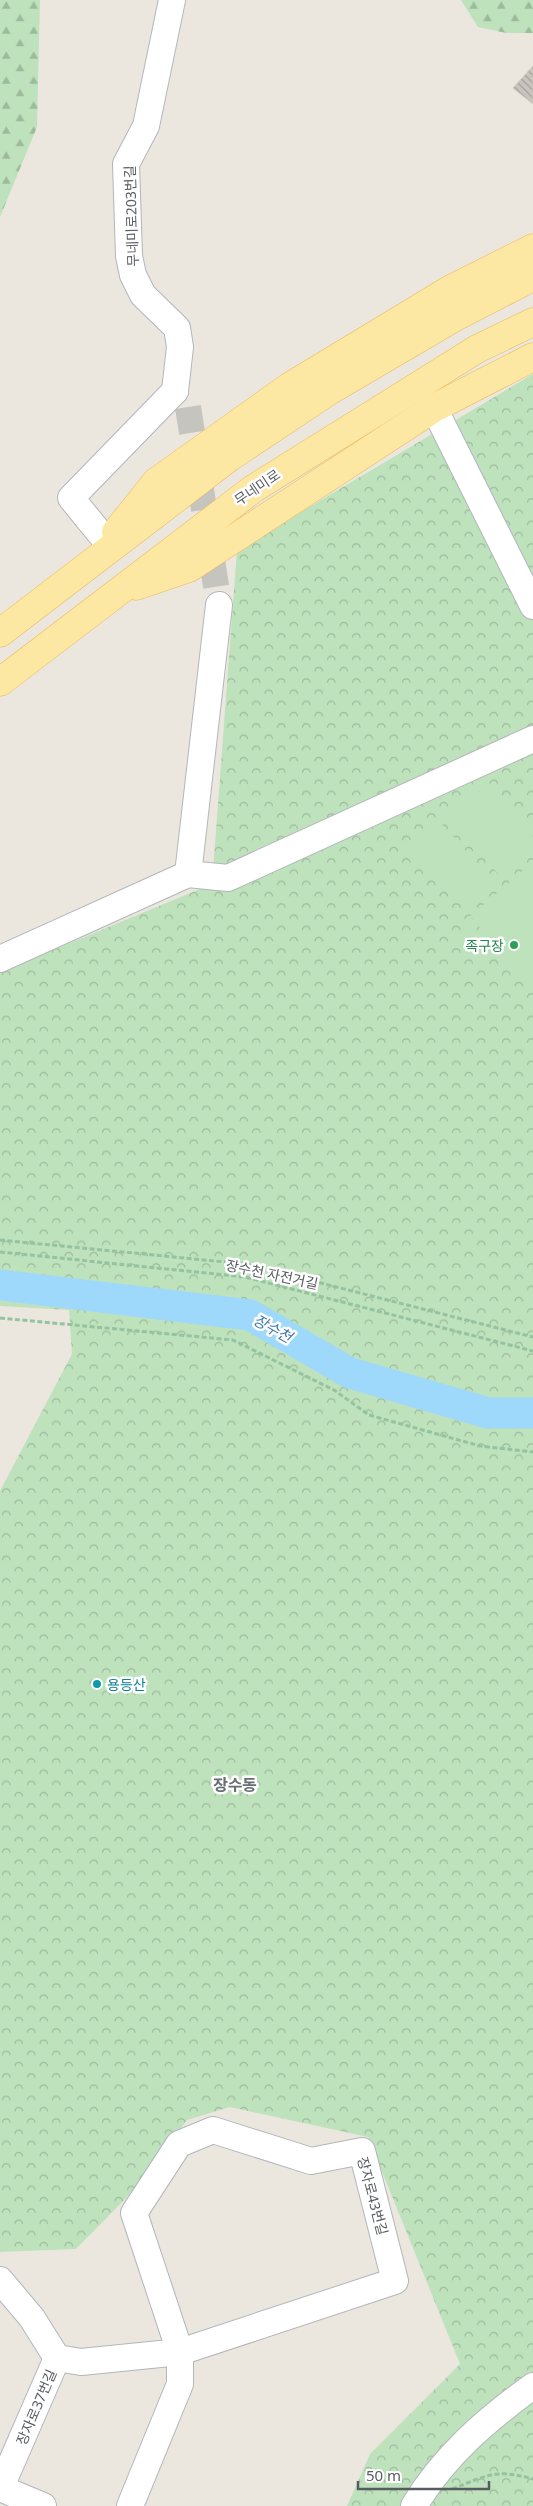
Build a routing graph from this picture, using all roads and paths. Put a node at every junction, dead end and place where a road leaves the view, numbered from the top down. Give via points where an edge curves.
1 (172, 0) edge
2 (533, 248) edge
3 (533, 277) edge
4 (533, 322) edge
5 (533, 358) edge
6 (434, 408) junction
7 (107, 542) junction
8 (88, 566) junction
9 (113, 593) junction
10 (219, 605) tunnel mouth
11 (533, 606) edge
12 (0, 633) edge
13 (0, 682) edge
14 (533, 739) edge
15 (188, 874) junction
16 (0, 959) edge
17 (0, 1240) edge
18 (0, 1252) edge
19 (0, 1318) edge
20 (533, 1337) edge
21 (533, 1351) edge
22 (533, 1452) edge
23 (0, 2280) edge
24 (180, 2352) junction
25 (57, 2358) junction
26 (533, 2386) edge
27 (533, 2479) edge
28 (0, 2488) edge
29 (446, 2491) dead end
30 (43, 2506) edge
31 (130, 2506) edge
32 (414, 2506) edge

1 - 7 street, 무네미로203번길 via 146,126 126,164 129,256 133,275 143,295 177,328 181,399 71,498
2 - 7 main road via 451,289 290,387 156,482
3 - 8 main road via 457,316 329,391 230,458
4 - 9 main road, 무네미로 via 477,349 253,489
5 - 6 main road
6 - 9 main road via 190,568
6 - 11 street
7 - 8 main road
8 - 12 main road
9 - 13 main road, 무네미로
10 - 15 street
14 - 15 street via 228,878
15 - 16 street
17 - 20 path via 246,1264
18 - 21 path, 장수천 자전거길 via 245,1277
19 - 22 path via 233,1340 334,1390 369,1416 480,1446
23 - 25 street, 장자로37번길 via 32,2318
24 - 24 street, 장자로43번길 via 134,2213 179,2144 213,2130 311,2161 362,2150 395,2281
24 - 25 street via 81,2362
24 - 31 street, 장자로43번길 via 180,2384
25 - 28 street, 장자로37번길
26 - 32 street via 459,2446
27 - 29 path via 499,2472
28 - 30 street

